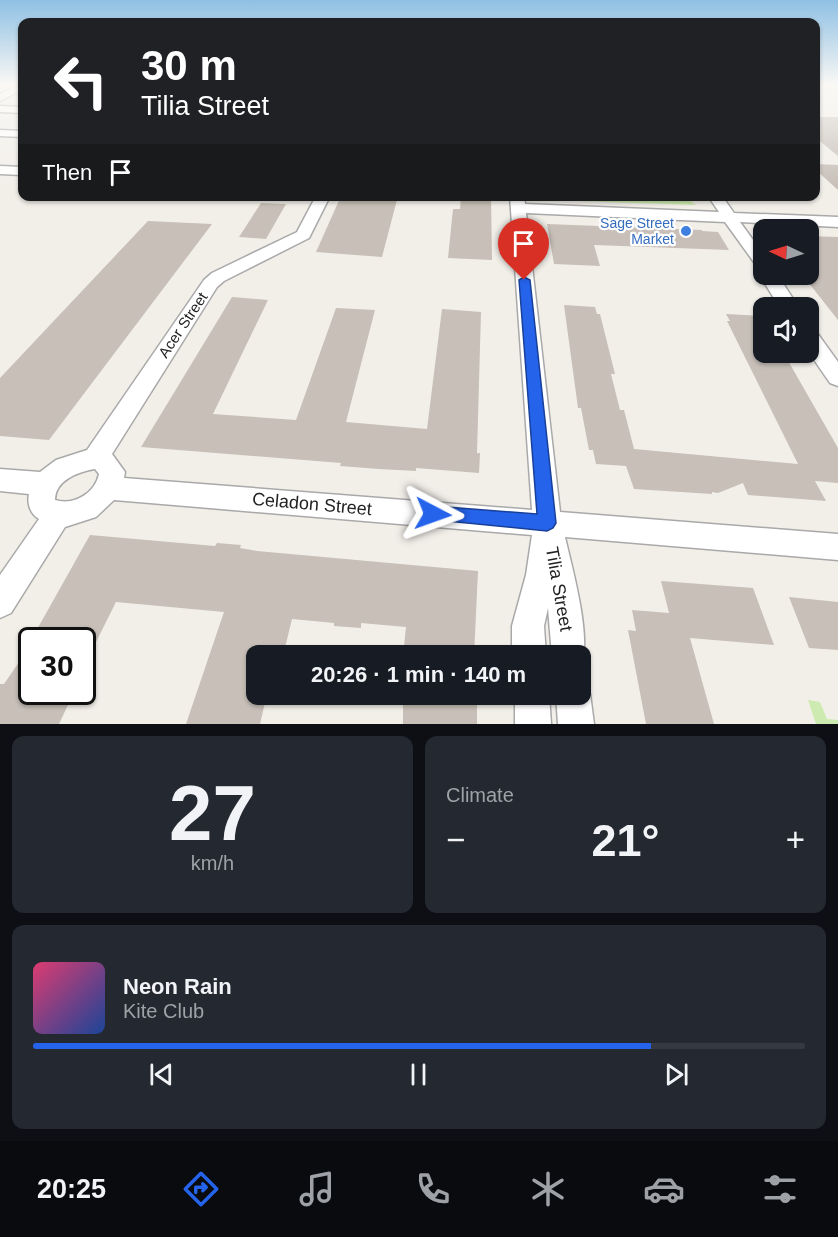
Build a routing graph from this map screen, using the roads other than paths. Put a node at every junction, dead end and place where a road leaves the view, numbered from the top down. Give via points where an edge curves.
1 (0, 133) edge
2 (18, 134) edge
3 (0, 140) edge
4 (18, 141) edge
5 (320, 201) edge
6 (718, 201) edge
7 (517, 202) edge
8 (728, 217) junction
9 (838, 222) edge
10 (753, 252) edge
11 (819, 351) edge
12 (838, 378) edge
13 (95, 459) junction
14 (0, 480) edge
15 (46, 484) junction
16 (109, 488) junction
17 (57, 515) junction
18 (547, 523) junction
19 (838, 547) edge
20 (0, 602) edge
21 (529, 645) edge
22 (568, 645) edge
23 (532, 705) edge
24 (574, 705) edge
25 (533, 724) edge
26 (576, 724) edge

1 - 2 street
3 - 4 street
5 - 13 street, Acer Street via 303,235 210,284
6 - 8 street
7 - 8 street
7 - 18 street, Tilia Street
8 - 9 street
8 - 10 street
11 - 12 street
13 - 15 street via 63,468
13 - 16 street via 103,461 112,472
14 - 15 street
15 - 17 street via 40,501
16 - 17 street via 87,508
16 - 18 street, Celadon Street
17 - 20 street
18 - 19 street, Celadon Street
18 - 21 street, Tilia Street via 541,575 528,626
18 - 22 street, Tilia Street via 562,588
23 - 25 street
24 - 26 street

